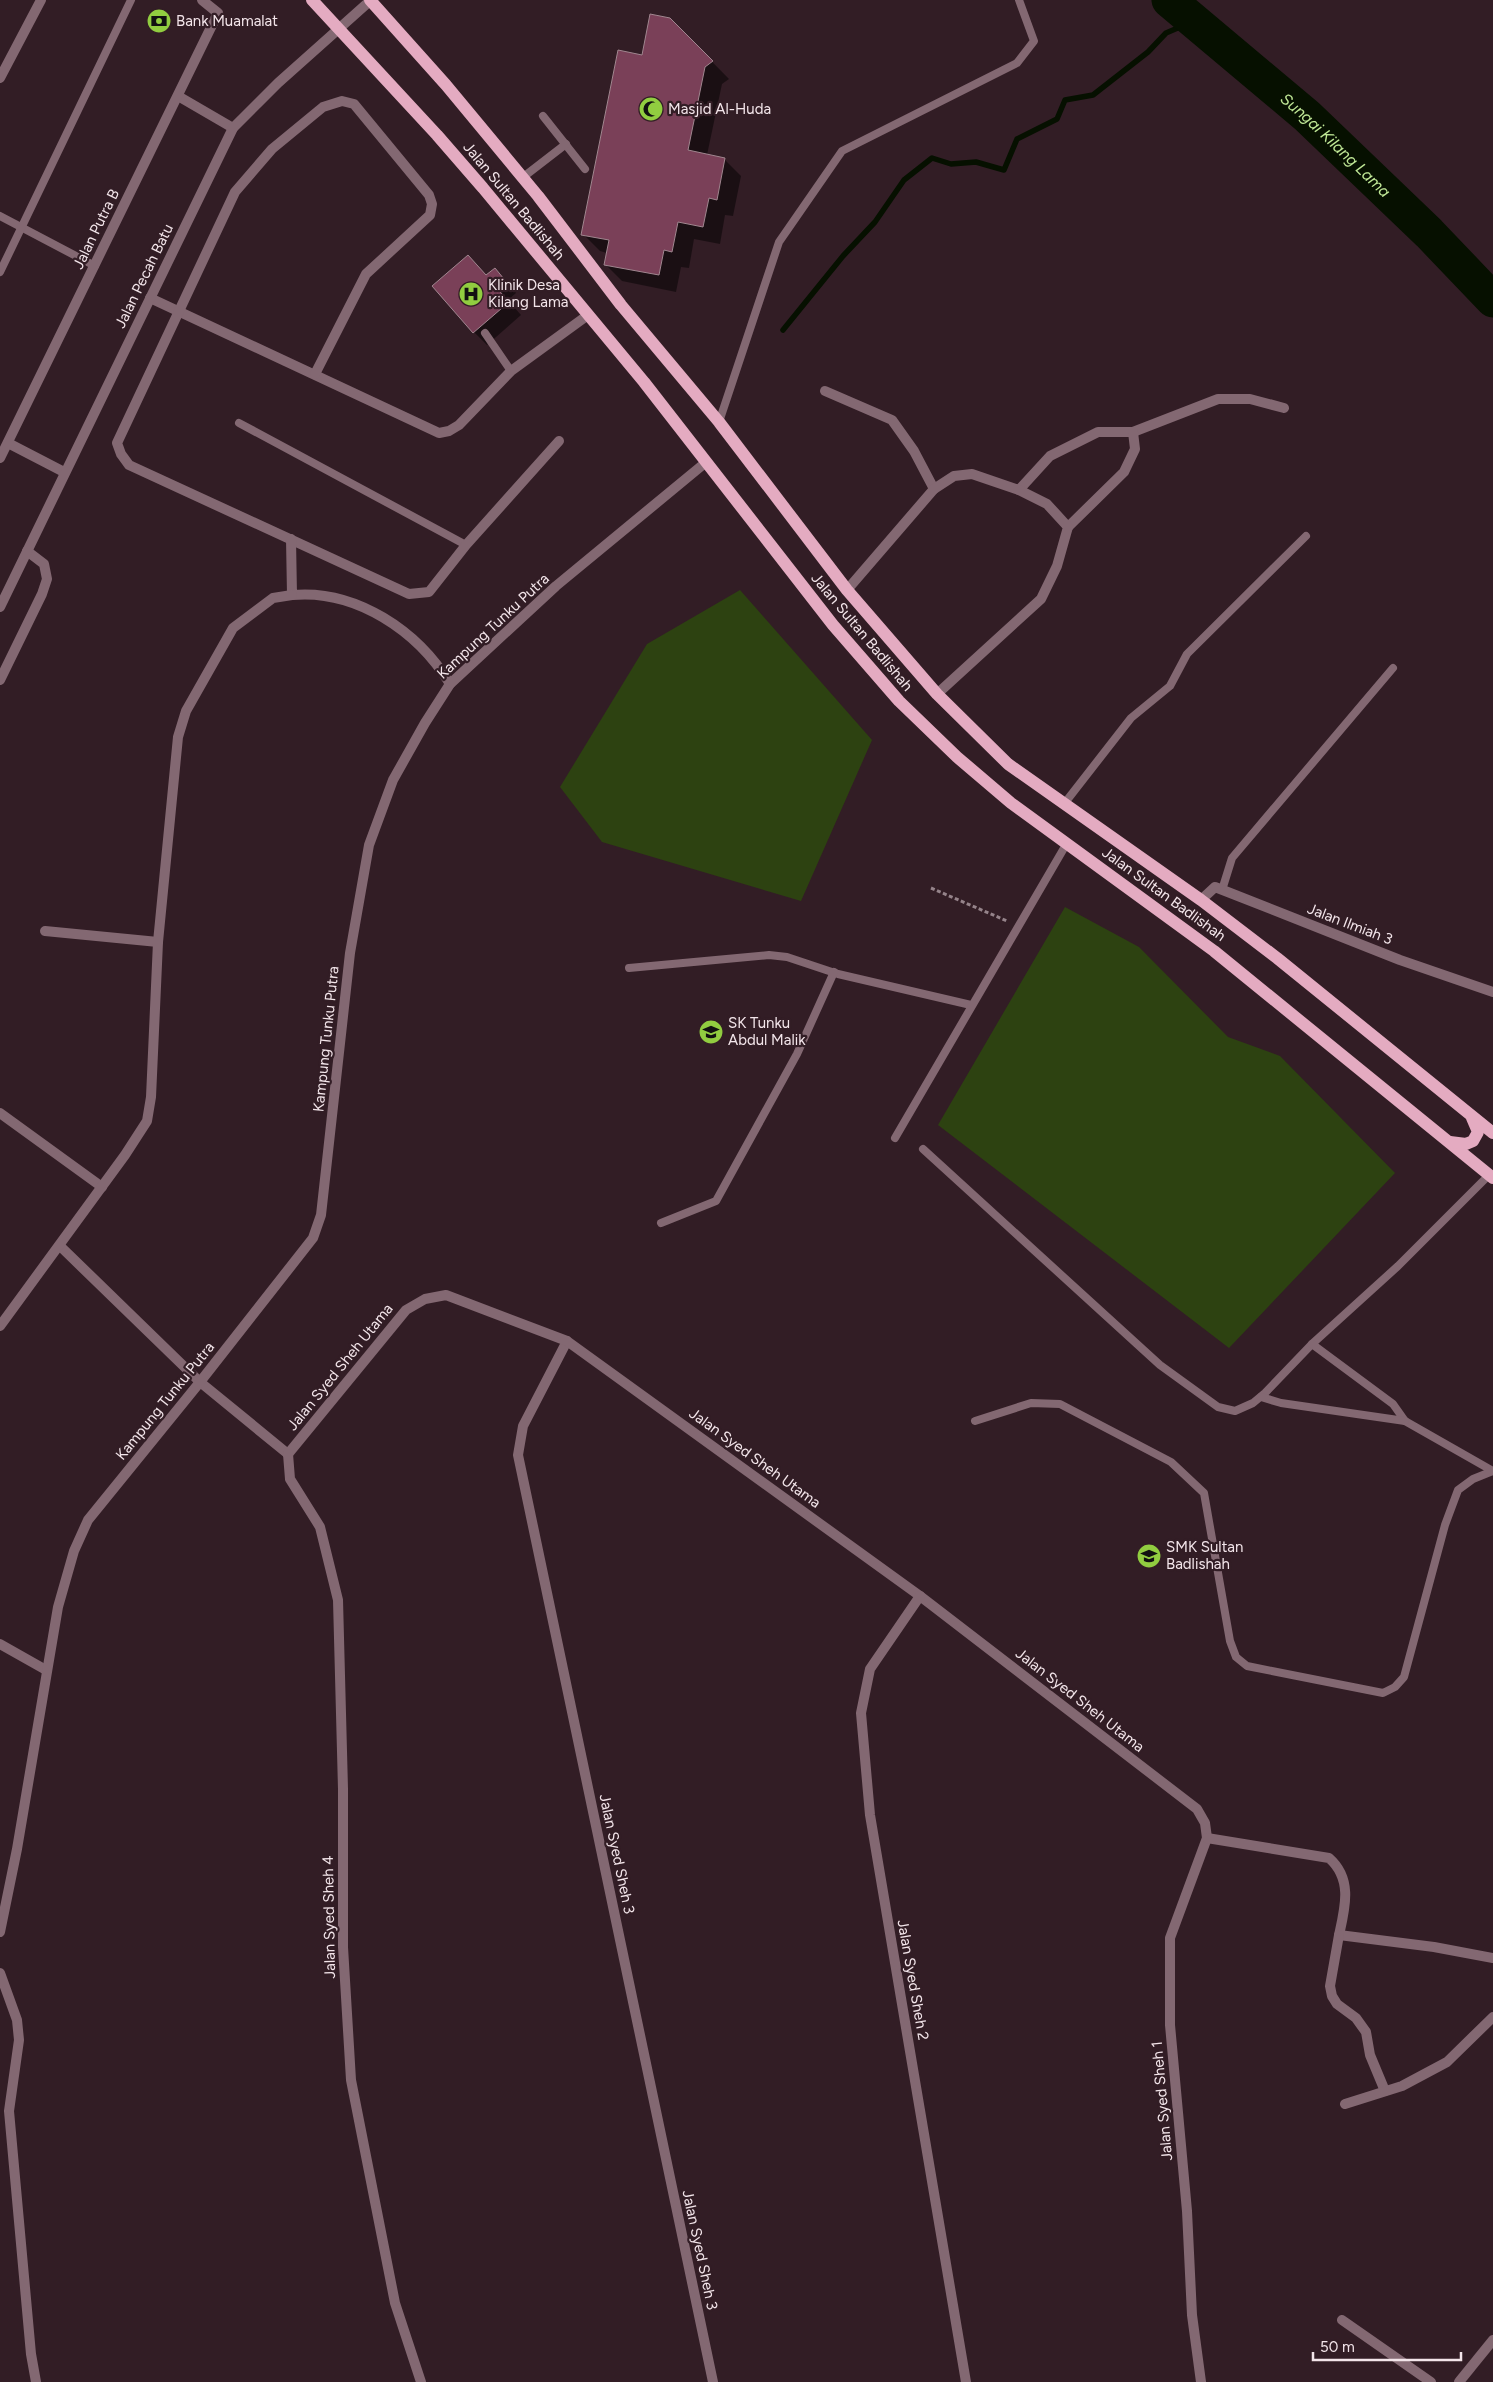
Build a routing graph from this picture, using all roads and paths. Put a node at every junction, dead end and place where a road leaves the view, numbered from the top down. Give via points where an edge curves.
1 (41, 0) edge
2 (131, 0) edge
3 (202, 0) edge
4 (312, 0) edge
5 (370, 0) edge
6 (1019, 0) edge
7 (337, 28) junction
8 (4, 60) edge
9 (0, 78) edge
10 (178, 96) junction
11 (543, 116) dead end
12 (233, 128) junction
13 (566, 144) junction
14 (585, 169) dead end
15 (522, 178) junction
16 (0, 216) edge
17 (22, 227) junction
18 (95, 266) junction
19 (0, 272) edge
20 (150, 298) junction
21 (178, 311) junction
22 (588, 315) junction
23 (485, 334) dead end
24 (511, 371) junction
25 (315, 374) junction
26 (825, 390) dead end
27 (1284, 408) dead end
28 (719, 422) junction
29 (239, 423) dead end
30 (1134, 432) junction
31 (559, 441) dead end
32 (8, 443) junction
33 (0, 458) edge
34 (705, 462) junction
35 (64, 472) junction
36 (934, 489) junction
37 (1019, 490) junction
38 (1068, 527) junction
39 (1306, 536) dead end
40 (291, 538) junction
41 (466, 544) junction
42 (26, 551) junction
43 (847, 590) junction
44 (292, 595) junction
45 (0, 607) edge
46 (1393, 668) dead end
47 (0, 680) edge
48 (450, 684) junction
49 (937, 694) junction
50 (1064, 804) junction
51 (1067, 843) junction
52 (931, 888) dead end
53 (1222, 890) junction
54 (1201, 900) junction
55 (1017, 925) junction
56 (45, 931) dead end
57 (158, 942) junction
58 (629, 968) dead end
59 (834, 972) junction
60 (1493, 992) edge
61 (971, 1005) junction
62 (0, 1113) edge
63 (1469, 1114) junction
64 (1493, 1133) edge
65 (895, 1138) dead end
66 (1449, 1142) junction
67 (923, 1150) dead end
68 (1491, 1177) edge
69 (102, 1187) junction
70 (661, 1222) dead end
71 (60, 1246) junction
72 (0, 1326) edge
73 (567, 1341) junction
74 (1312, 1344) junction
75 (200, 1382) junction
76 (1260, 1397) junction
77 (1405, 1420) junction
78 (975, 1421) dead end
79 (288, 1454) junction
80 (1493, 1471) edge
81 (920, 1596) junction
82 (0, 1644) edge
83 (46, 1670) junction
84 (1208, 1838) junction
85 (0, 1932) edge
86 (1339, 1935) junction
87 (1493, 1958) edge
88 (0, 1973) edge
89 (1493, 2017) edge
90 (1385, 2091) junction
91 (1345, 2104) dead end
92 (1342, 2320) dead end
93 (1493, 2340) edge
94 (36, 2382) edge
95 (421, 2382) edge
96 (712, 2382) edge
97 (966, 2382) edge
98 (1201, 2382) edge
99 (1431, 2382) edge
100 (1459, 2382) edge

1 - 8 street
2 - 17 lane
3 - 10 street, Jalan Putra B via 218,13
4 - 7 main road, Jalan Sultan Badlishah
5 - 7 street, Jalan Pecah Batu
5 - 15 main road, Jalan Sultan Badlishah via 446,85
6 - 28 lane via 1034,40 1017,63 842,152 779,242
7 - 12 street, Jalan Pecah Batu
7 - 22 main road, Jalan Sultan Badlishah via 437,135
8 - 9 street
10 - 12 street
10 - 18 street, Jalan Putra B
11 - 13 lane
12 - 20 street, Jalan Pecah Batu
13 - 14 lane
13 - 15 lane
15 - 28 main road, Jalan Sultan Badlishah
16 - 17 lane
17 - 18 lane
17 - 19 lane
18 - 32 street, Jalan Putra B
20 - 21 street
20 - 35 street, Jalan Pecah Batu
21 - 25 street
21 - 25 street via 235,192 272,150 323,107 342,101 354,104 429,195 432,204 430,215 366,274
21 - 40 street via 117,443 121,454 129,465
22 - 24 street
22 - 34 main road, Jalan Sultan Badlishah
23 - 24 lane
24 - 25 street via 460,425 440,433
26 - 36 street via 892,420 914,451
27 - 30 street via 1250,399 1218,399
28 - 43 main road, Jalan Sultan Badlishah
29 - 41 lane
30 - 37 street via 1098,432 1050,456
30 - 38 street via 1135,449 1124,472
31 - 41 street
32 - 33 street, Jalan Putra B
32 - 35 street
34 - 48 street, Kampung Tunku Putra via 556,586
34 - 51 main road, Jalan Sultan Badlishah via 833,626 899,701 1011,803
35 - 42 street, Jalan Pecah Batu
36 - 37 street via 954,476 972,474
36 - 43 street
37 - 38 street via 1047,504
38 - 49 street via 1057,566 1041,599
39 - 50 lane via 1186,654 1170,686 1131,718
40 - 41 street via 410,594 429,592
40 - 44 street
42 - 45 street, Jalan Pecah Batu
42 - 47 street via 44,564 46,579 42,594
43 - 49 main road, Jalan Sultan Badlishah
44 - 48 street via 333,596 369,610 417,643 437,662
44 - 57 street via 273,598 233,628 186,711 178,737
46 - 53 lane via 1232,858
48 - 75 street, Kampung Tunku Putra via 393,780 370,845 350,953 321,1215 316,1230
49 - 50 main road, Jalan Sultan Badlishah via 1008,764
50 - 54 main road, Jalan Sultan Badlishah
51 - 55 lane
51 - 66 main road, Jalan Sultan Badlishah via 1214,951
52 - 55 path
53 - 54 street via 1215,887
53 - 60 street, Jalan Ilmiah 3 via 1400,960
54 - 63 main road, Jalan Sultan Badlishah
55 - 61 lane
56 - 57 street
57 - 69 street via 147,1121
58 - 59 lane via 769,955 787,957
59 - 61 lane
59 - 70 lane via 797,1054 716,1201
61 - 65 lane
62 - 69 street
63 - 64 main road, Jalan Sultan Badlishah
63 - 66 main road via 1478,1132 1473,1141 1466,1144
66 - 68 main road, Jalan Sultan Badlishah
67 - 76 lane via 1160,1365 1218,1407 1235,1411
68 - 74 lane
69 - 71 street
71 - 72 street
71 - 75 street
73 - 79 street, Jalan Syed Sheh Utama via 446,1296 425,1299 406,1310
73 - 81 street, Jalan Syed Sheh Utama
73 - 96 street, Jalan Syed Sheh 3 via 523,1426 518,1455
74 - 76 lane
74 - 77 lane via 1393,1404
75 - 79 street
75 - 83 street, Kampung Tunku Putra via 88,1520 74,1551 58,1607
76 - 77 lane via 1281,1403
77 - 80 lane
78 - 80 lane via 1030,1403 1060,1404 1171,1462 1204,1493 1230,1641 1236,1657 1247,1666 1383,1693 1404,1677 1445,1525 1458,1490 1473,1479
79 - 95 street, Jalan Syed Sheh 4 via 290,1479 320,1527 338,1600 343,1947 351,2080 395,2303
81 - 84 street, Jalan Syed Sheh Utama via 1197,1809 1205,1823
81 - 97 street, Jalan Syed Sheh 2 via 870,1669 861,1713 870,1815
82 - 83 street
83 - 85 street, Kampung Tunku Putra
84 - 86 street via 1329,1858 1340,1867 1345,1886 1345,1908
84 - 98 street, Jalan Syed Sheh 1 via 1170,1938 1170,2025 1192,2315
86 - 87 street
86 - 90 street via 1330,1986 1332,1996 1366,2032 1370,2055
88 - 94 street via 16,2020 19,2040 9,2111
89 - 90 street via 1447,2062 1402,2086
90 - 91 street
92 - 99 street
93 - 100 street

